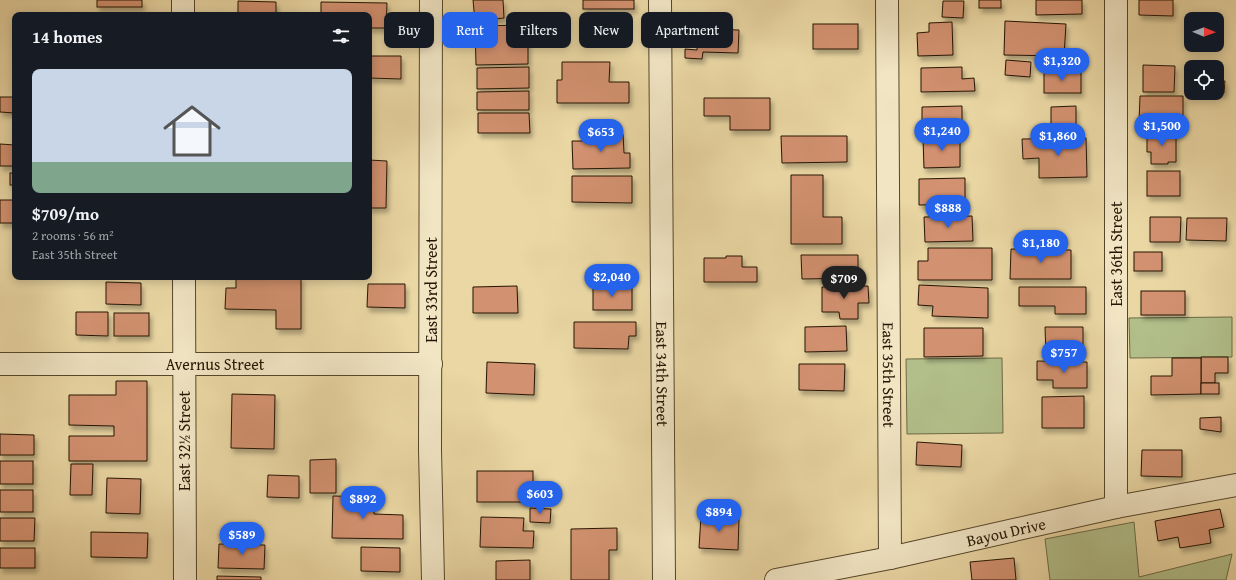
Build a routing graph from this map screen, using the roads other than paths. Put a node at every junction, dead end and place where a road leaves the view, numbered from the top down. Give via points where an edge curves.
1 (183, 0) edge
2 (431, 0) edge
3 (660, 0) edge
4 (888, 0) edge
5 (1116, 0) edge
6 (183, 12) edge
7 (184, 280) edge
8 (184, 363) junction
9 (0, 364) edge
10 (431, 364) junction
11 (1236, 485) edge
12 (1116, 507) junction
13 (890, 558) junction
14 (185, 580) edge
15 (433, 580) edge
16 (664, 580) edge
17 (776, 580) edge

1 - 6 street
2 - 10 street, East 33rd Street
3 - 16 street, East 34th Street
4 - 13 street, East 35th Street
5 - 12 street, East 36th Street
7 - 8 street, East 32½ Street
8 - 9 street, Avernus Street
8 - 10 street, Avernus Street
8 - 14 street, East 32½ Street
10 - 15 street, East 33rd Street
11 - 12 street, Bayou Drive
12 - 13 street, Bayou Drive
13 - 17 street, Bayou Drive

